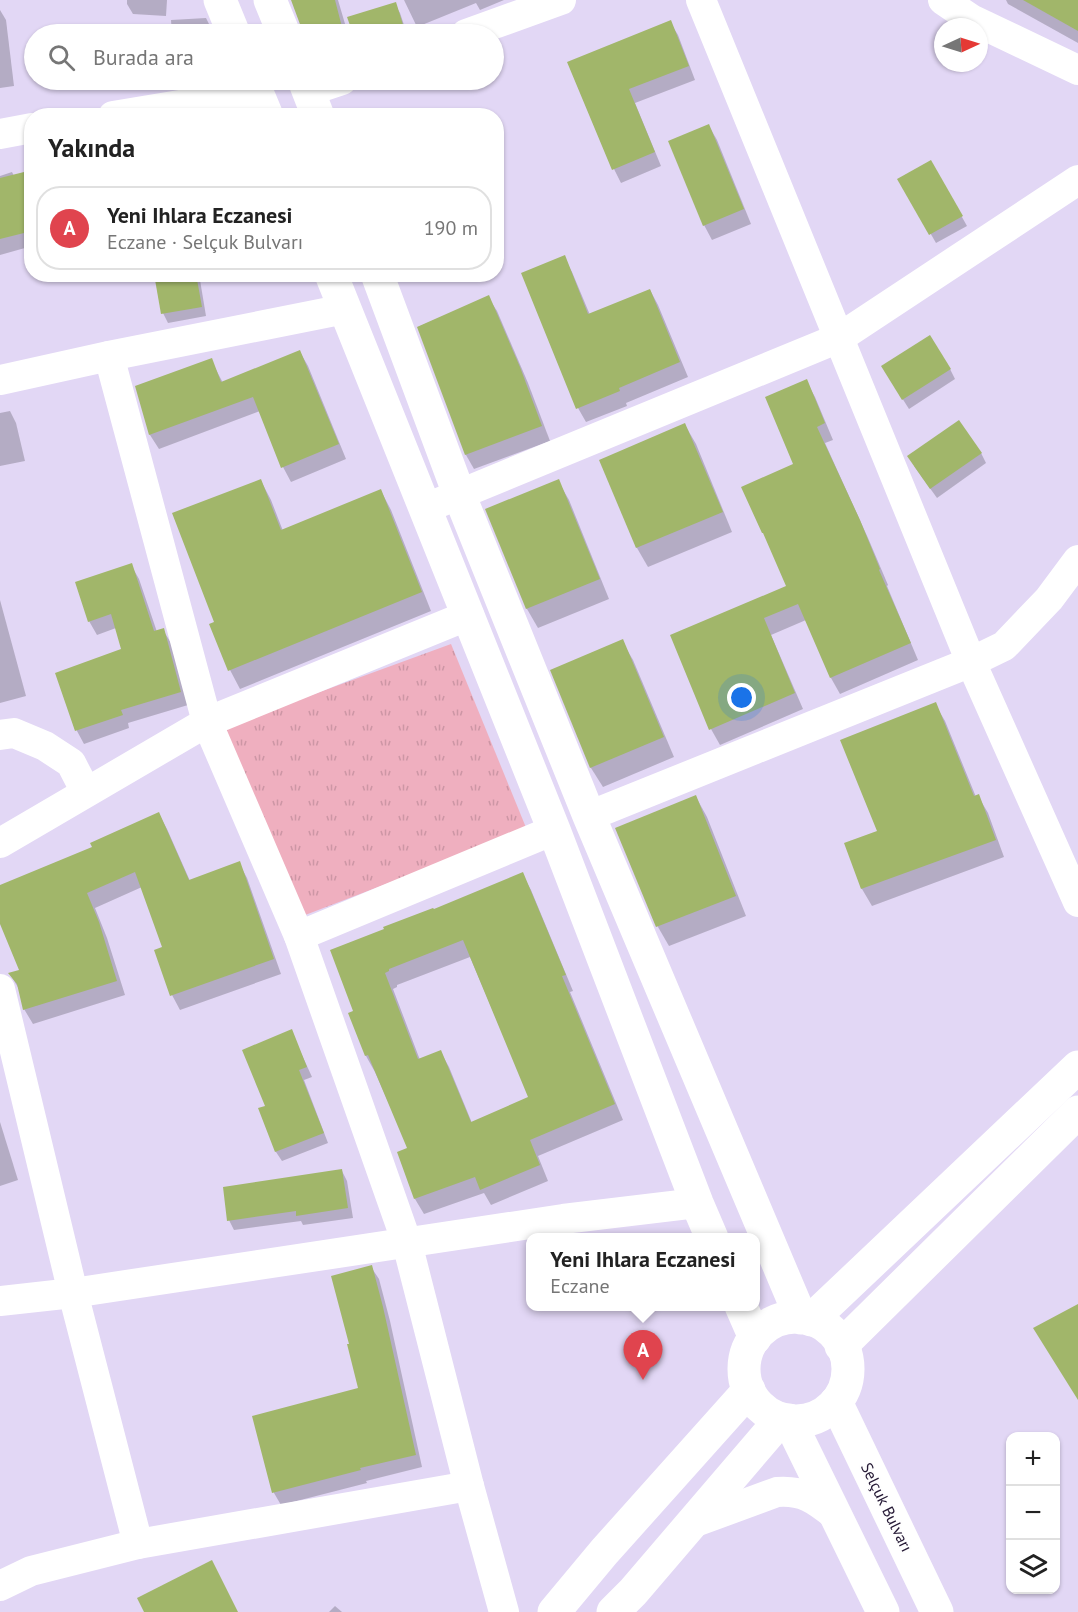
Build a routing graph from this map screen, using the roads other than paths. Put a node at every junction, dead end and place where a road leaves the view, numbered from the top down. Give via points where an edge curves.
1 (220, 0) edge
2 (270, 0) edge
3 (561, 0) edge
4 (701, 0) edge
5 (943, 0) edge
6 (230, 24) edge
7 (280, 24) edge
8 (494, 24) edge
9 (1078, 70) edge
10 (259, 96) edge
11 (171, 108) edge
12 (24, 130) edge
13 (0, 134) edge
14 (1078, 180) edge
15 (334, 282) edge
16 (380, 282) edge
17 (345, 309) junction
18 (839, 338) junction
19 (109, 356) junction
20 (0, 380) edge
21 (459, 494) junction
22 (426, 508) junction
23 (1078, 560) edge
24 (469, 615) junction
25 (971, 662) junction
26 (207, 722) junction
27 (0, 735) edge
28 (86, 792) junction
29 (589, 816) junction
30 (554, 830) junction
31 (0, 843) edge
32 (1078, 902) edge
33 (299, 936) junction
34 (0, 989) edge
35 (1078, 1067) edge
36 (1078, 1112) edge
37 (697, 1203) junction
38 (710, 1233) edge
39 (407, 1243) junction
40 (73, 1293) junction
41 (0, 1301) edge
42 (743, 1311) edge
43 (806, 1319) junction
44 (755, 1338) junction
45 (841, 1346) junction
46 (749, 1390) junction
47 (836, 1402) junction
48 (785, 1420) junction
49 (469, 1486) junction
50 (835, 1515) junction
51 (690, 1524) junction
52 (138, 1544) junction
53 (0, 1586) edge
54 (504, 1612) edge
55 (554, 1612) edge
56 (613, 1612) edge
57 (883, 1612) edge
58 (937, 1612) edge

1 - 6 main road
2 - 7 main road
3 - 8 street
4 - 18 street
5 - 9 street via 971,19
10 - 11 street
12 - 13 street
14 - 18 street
15 - 17 main road
16 - 21 main road
17 - 19 street
17 - 22 main road
18 - 21 street
18 - 25 street
19 - 20 street
19 - 26 street
21 - 22 street
21 - 29 main road
22 - 24 main road
23 - 25 street via 1049,599 1004,645
24 - 26 street
24 - 30 main road
25 - 29 street
25 - 32 street
26 - 28 street
26 - 33 street
27 - 28 street via 14,734 45,746 71,763
28 - 31 street
29 - 43 main road
30 - 33 street
30 - 37 main road
33 - 39 street
34 - 40 street
35 - 43 main road
36 - 45 main road
37 - 38 main road
37 - 39 street
39 - 40 street
39 - 49 street
40 - 41 street
40 - 52 street
42 - 44 main road
43 - 44 main road via 776,1321
43 - 45 main road via 827,1328
44 - 46 main road via 744,1361
45 - 47 main road via 848,1371
46 - 48 main road via 762,1409
46 - 55 main road
47 - 48 main road via 809,1420
47 - 58 main road, Selçuk Bulvarı
48 - 50 main road
48 - 51 main road
49 - 52 street
49 - 54 street
50 - 51 street via 815,1499 788,1491
50 - 57 main road
51 - 56 main road
52 - 53 street via 31,1571

